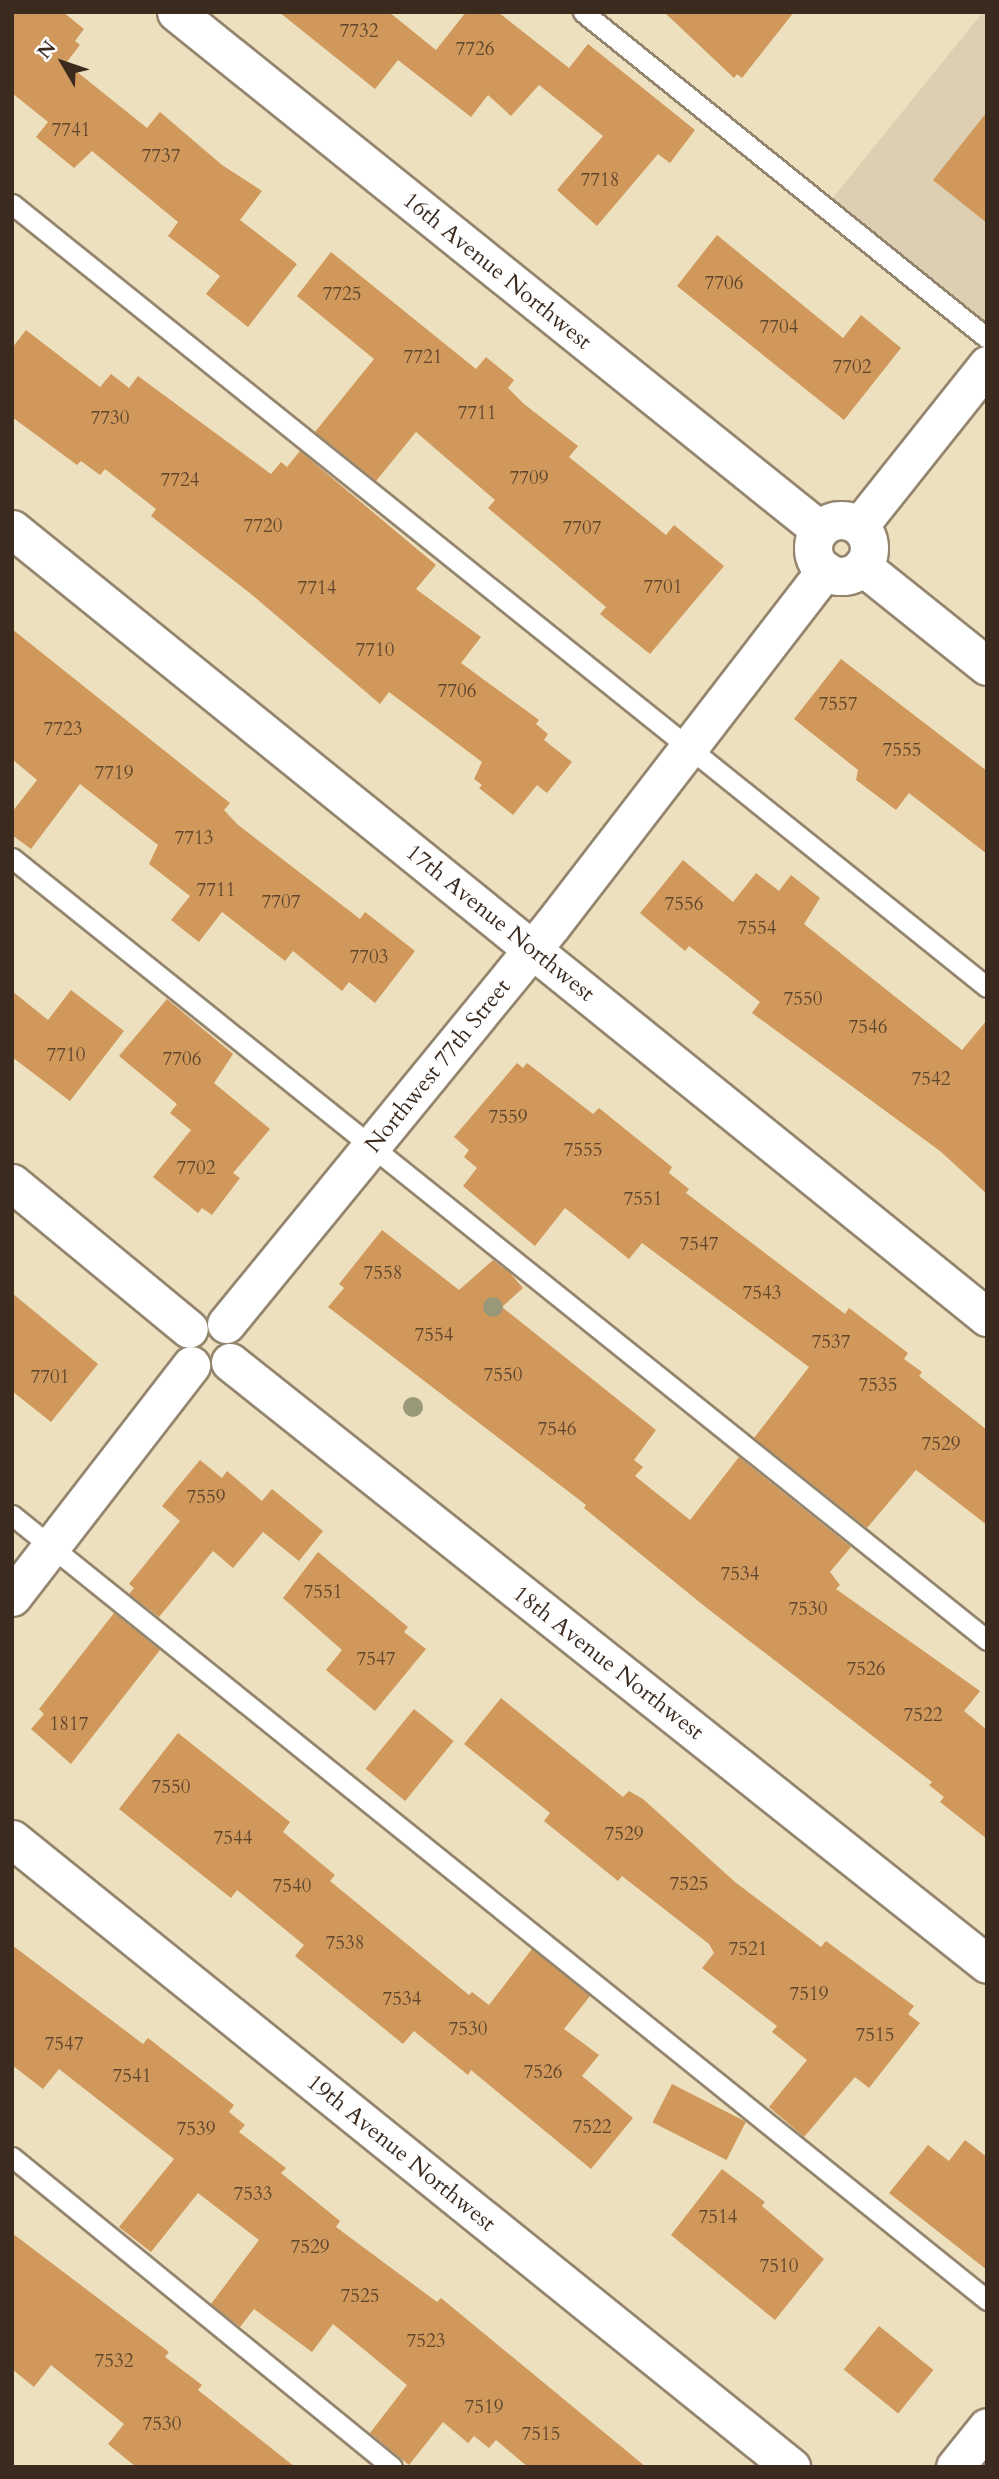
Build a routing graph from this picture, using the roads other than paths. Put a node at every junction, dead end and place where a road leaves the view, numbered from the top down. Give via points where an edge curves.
1 (176, 12) edge
2 (583, 12) edge
3 (12, 204) edge
4 (987, 338) edge
5 (987, 365) edge
6 (859, 526) junction
7 (12, 529) edge
8 (820, 530) junction
9 (862, 566) junction
10 (825, 570) junction
11 (987, 666) edge
12 (689, 745) junction
13 (12, 858) edge
14 (532, 949) junction
15 (987, 987) edge
16 (372, 1147) junction
17 (12, 1183) edge
18 (987, 1317) edge
19 (226, 1324) junction
20 (189, 1329) junction
21 (230, 1362) junction
22 (191, 1365) junction
23 (12, 1515) edge
24 (51, 1547) junction
25 (12, 1597) edge
26 (987, 1640) edge
27 (12, 1839) edge
28 (987, 1964) edge
29 (12, 2157) edge
30 (987, 2300) edge
31 (987, 2427) edge
32 (393, 2467) edge
33 (790, 2467) edge
34 (955, 2467) edge

1 - 8 street, 16th Avenue Northwest
2 - 4 lane
3 - 12 lane
5 - 6 street
6 - 8 street via 837,519
6 - 9 street via 869,544
7 - 14 street, 17th Avenue Northwest
8 - 10 street via 813,552
9 - 10 street via 840,576
9 - 11 street
10 - 12 street, Northwest 77th Street
12 - 14 street, Northwest 77th Street
12 - 15 lane
13 - 16 lane
14 - 16 street, Northwest 77th Street
14 - 18 street, 17th Avenue Northwest
16 - 19 street, Northwest 77th Street
16 - 26 lane
17 - 20 street
19 - 20 street via 206,1318
19 - 21 street via 237,1342
20 - 22 street via 183,1349
21 - 22 street via 208,1372
21 - 28 street, 18th Avenue Northwest
22 - 24 street
23 - 24 lane
24 - 25 street
24 - 30 lane
27 - 33 street, 19th Avenue Northwest
29 - 32 lane
31 - 34 street

